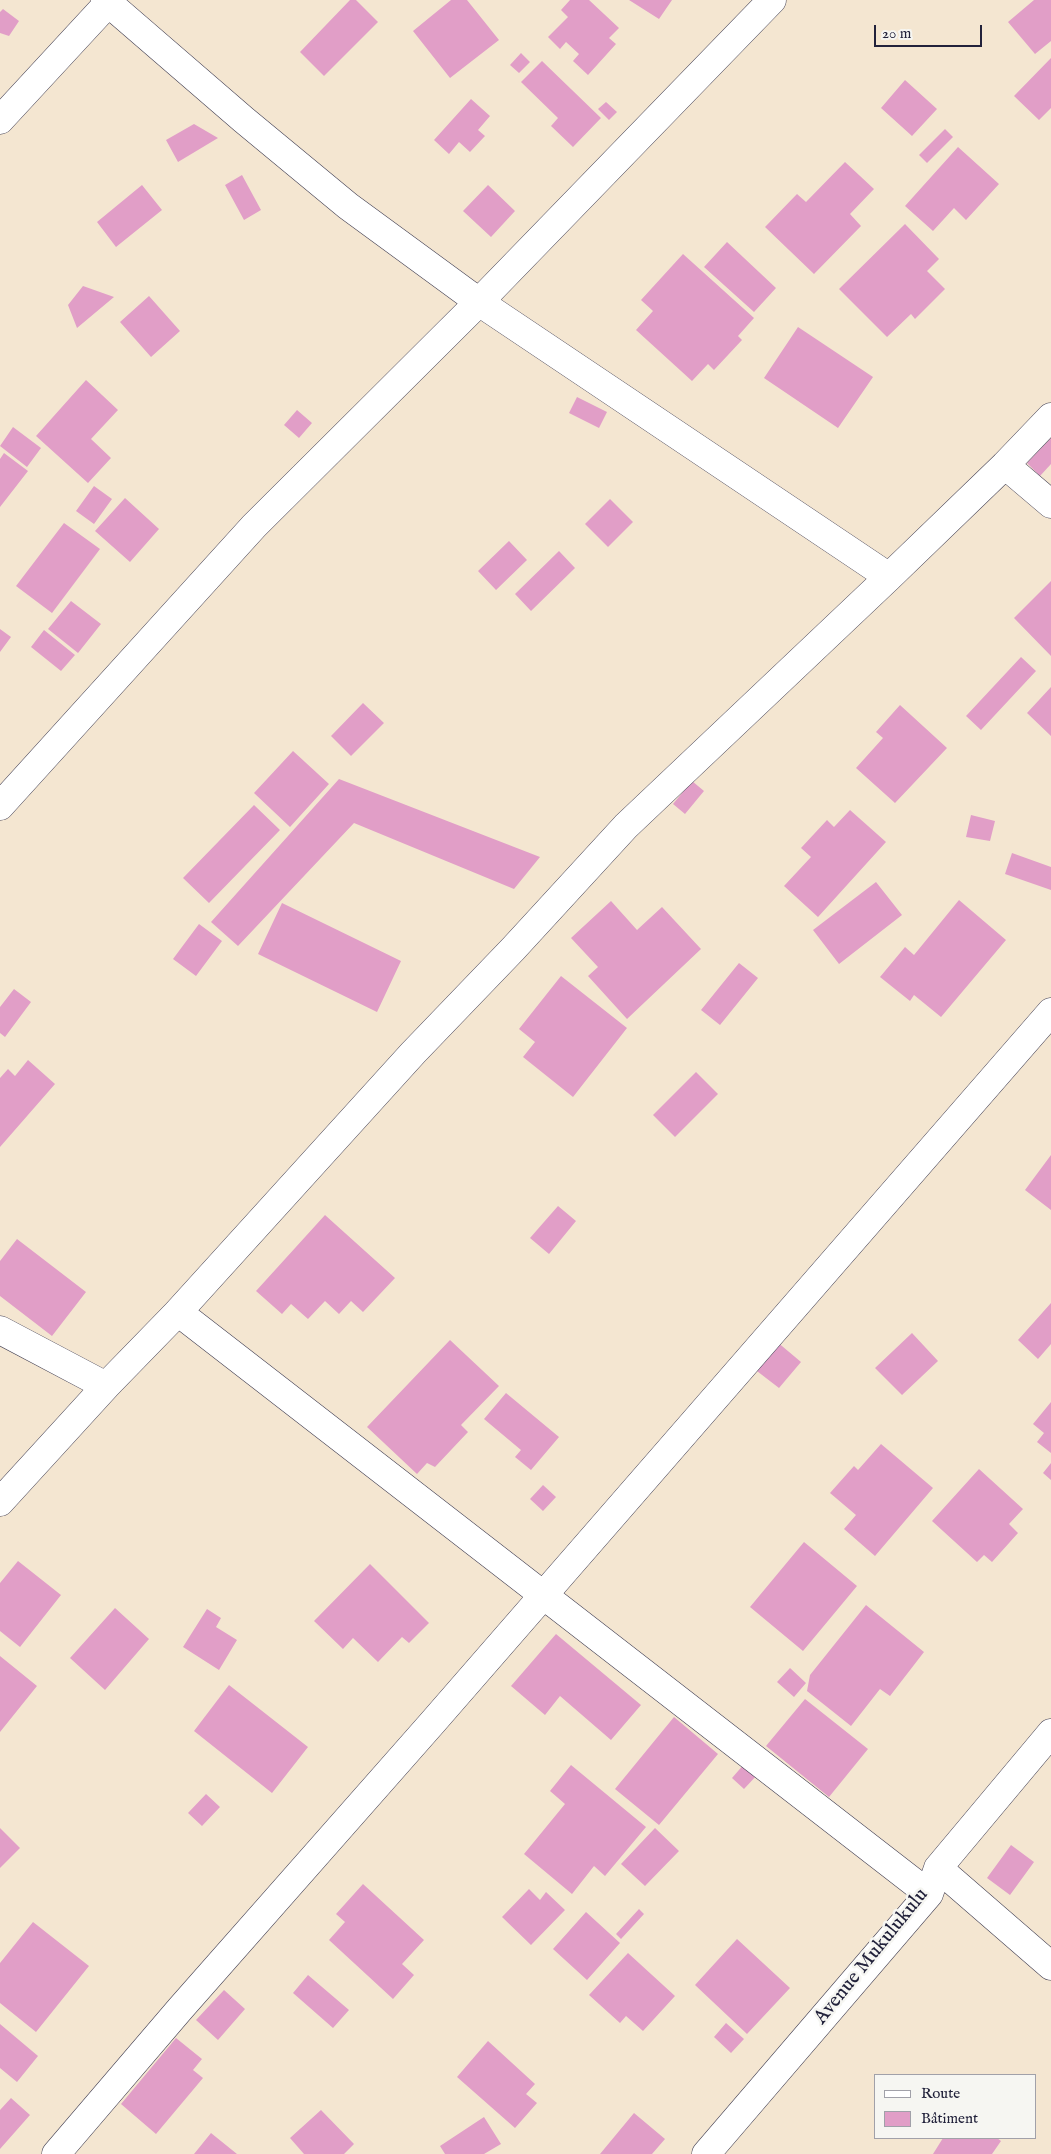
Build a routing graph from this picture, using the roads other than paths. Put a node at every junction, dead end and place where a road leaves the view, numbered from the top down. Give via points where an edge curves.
1 (772, 0) edge
2 (108, 1) edge
3 (0, 120) edge
4 (479, 302) junction
5 (1051, 417) edge
6 (1005, 465) junction
7 (1051, 504) edge
8 (888, 577) junction
9 (0, 806) edge
10 (1051, 1012) edge
11 (178, 1312) junction
12 (0, 1330) edge
13 (106, 1386) junction
14 (0, 1502) edge
15 (542, 1594) junction
16 (1051, 1733) edge
17 (938, 1868) junction
18 (929, 1894) junction
19 (1051, 1966) edge
20 (56, 2154) edge
21 (706, 2154) edge

1 - 4 street
2 - 3 street
2 - 4 street via 348,206
4 - 8 street
4 - 9 street via 254,526
5 - 6 street
6 - 7 street
6 - 8 street
8 - 11 street via 626,826 413,1053
10 - 15 street
11 - 13 street
11 - 15 street
12 - 13 street
13 - 14 street
15 - 18 street
15 - 20 street
16 - 17 street, Avenue Mukulukulu
17 - 18 street, Avenue Mukulukulu
17 - 19 street
18 - 21 street, Avenue Mukulukulu

